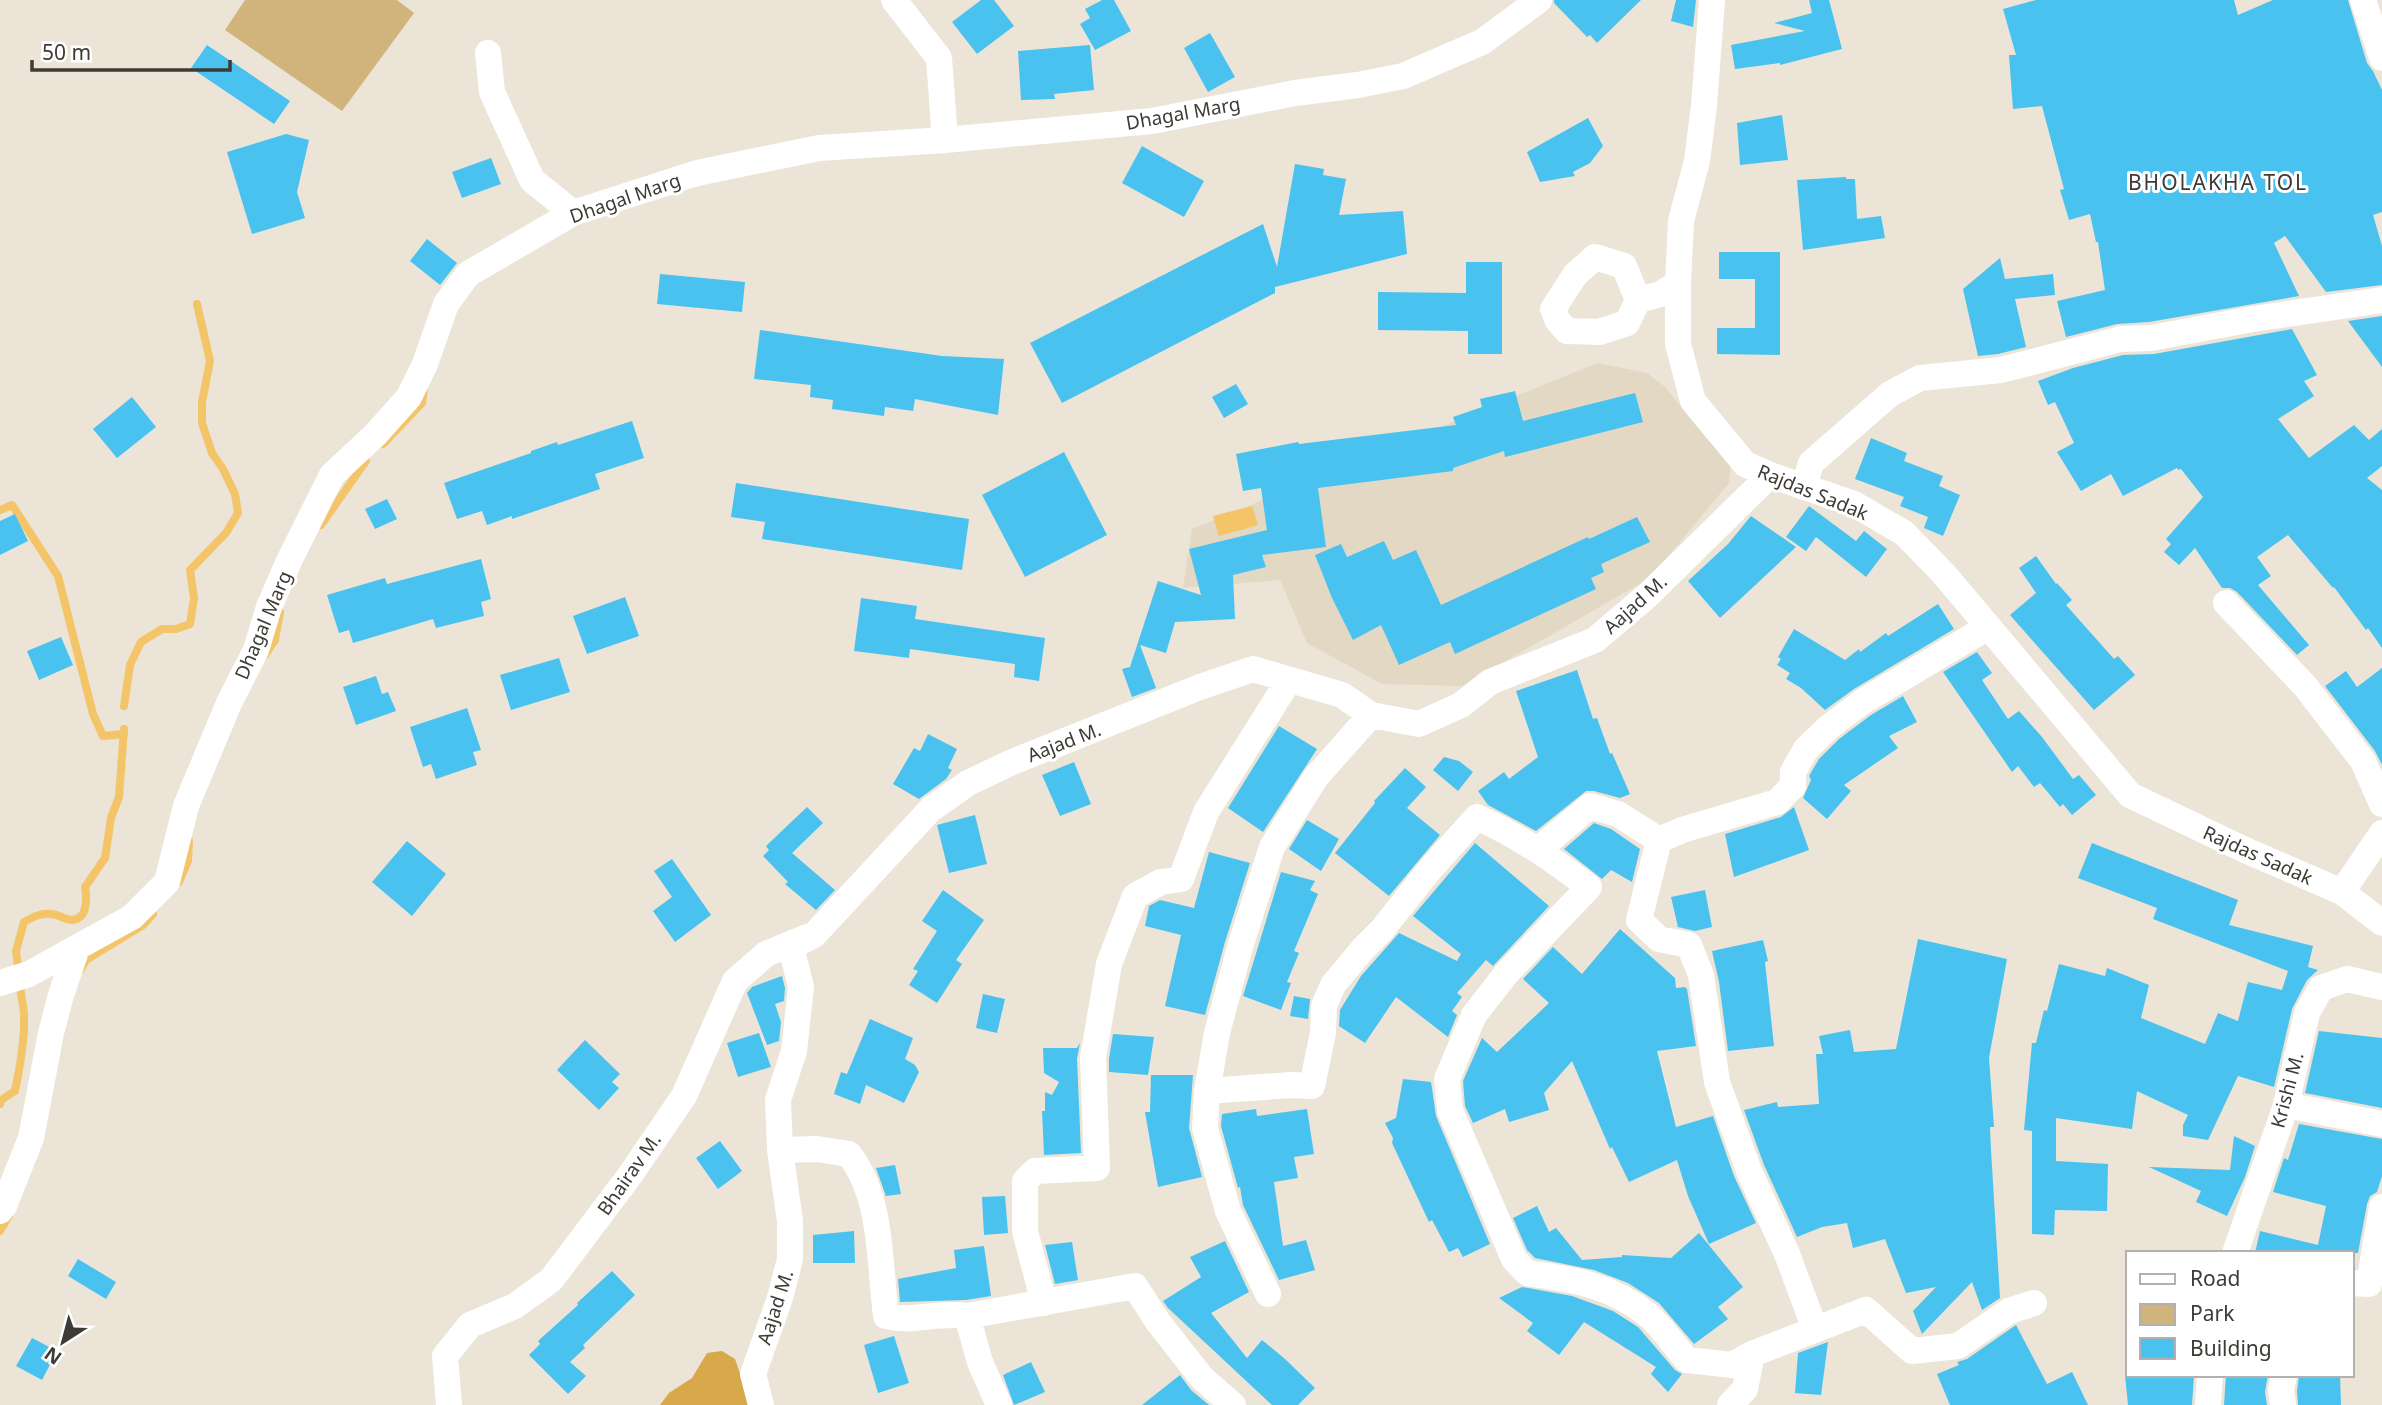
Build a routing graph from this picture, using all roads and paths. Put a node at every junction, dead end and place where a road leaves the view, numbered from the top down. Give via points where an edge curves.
1 (894, 0) edge
2 (1539, 0) edge
3 (1712, 0) edge
4 (2363, 0) edge
5 (488, 53) dead end
6 (2382, 58) edge
7 (945, 140) junction
8 (573, 213) junction
9 (1678, 284) junction
10 (1638, 300) dead end
11 (2382, 300) edge
12 (1770, 475) junction
13 (1804, 487) junction
14 (2226, 603) dead end
15 (1988, 628) junction
16 (1289, 680) junction
17 (1371, 715) junction
18 (2382, 804) edge
19 (2382, 833) edge
20 (1660, 840) junction
21 (1539, 849) junction
22 (2373, 861) edge
23 (2342, 892) junction
24 (2382, 923) edge
25 (814, 935) junction
26 (77, 948) junction
27 (0, 984) edge
28 (2382, 987) edge
29 (1207, 1091) junction
30 (2286, 1105) junction
31 (2382, 1124) edge
32 (780, 1150) junction
33 (2382, 1206) edge
34 (0, 1211) edge
35 (2236, 1251) edge
36 (2368, 1283) edge
37 (1268, 1294) dead end
38 (1044, 1303) junction
39 (2034, 1303) dead end
40 (967, 1316) junction
41 (1815, 1329) junction
42 (1752, 1354) junction
43 (2210, 1377) edge
44 (2284, 1377) edge
45 (449, 1405) edge
46 (761, 1405) edge
47 (999, 1405) edge
48 (1233, 1405) edge
49 (1730, 1405) edge
50 (2208, 1405) edge
51 (2283, 1405) edge

1 - 7 street via 939,58
2 - 7 street, Dhagal Marg via 1482,42 1403,76 1152,121
3 - 9 street, Rajdas Sadak via 1698,161 1681,221
4 - 6 street
5 - 8 street via 492,92 532,180
7 - 8 street, Dhagal Marg via 820,148 697,173
8 - 26 street, Dhagal Marg via 468,274 446,304 409,397 332,475 289,561 256,650 186,806 167,882 132,917
9 - 10 street
9 - 12 street, Rajdas Sadak via 1678,344 1693,401 1745,464
11 - 13 street via 2121,339 2001,370 1920,378 1890,394 1811,463
12 - 13 street, Rajdas Sadak
12 - 17 street, Aajad M. via 1648,595 1595,640 1490,682 1461,705 1419,724
13 - 15 street, Rajdas Sadak via 1854,504 1904,533
14 - 18 street via 2305,687 2363,761
15 - 20 street via 1862,702 1829,727 1806,749 1793,772 1793,786 1777,802
15 - 23 street, Rajdas Sadak via 2130,795
16 - 17 street, Aajad M. via 1342,695
16 - 25 street, Aajad M. via 1253,669 968,783 931,809
16 - 38 street via 1206,812 1181,879 1161,882 1135,896 1109,964 1093,1058 1097,1168 1035,1171 1025,1181 1025,1231
17 - 29 street via 1316,777 1272,847 1217,1033
19 - 22 street
20 - 21 street via 1618,814 1590,806
20 - 41 street via 1639,920 1659,939 1689,945 1701,975 1717,1082 1748,1171 1787,1254
21 - 29 street via 1477,817 1333,985 1324,1006 1312,1086
21 - 42 street via 1589,887 1506,974 1474,1015 1447,1079 1450,1110 1514,1259 1527,1273 1579,1280 1619,1296 1649,1316 1687,1360 1732,1365
22 - 23 street
23 - 24 street, Rajdas Sadak
25 - 32 street, Aajad M. via 791,947 802,987 794,1051 778,1100
25 - 45 street, Bhairav M. via 766,954 735,981 684,1096 551,1280 515,1306 470,1325 445,1356
26 - 27 street, Dhagal Marg
26 - 34 street via 54,1020 31,1138
28 - 30 street, Krishi M. via 2347,979 2321,988 2307,1013
29 - 37 street via 1205,1128 1227,1211
30 - 31 street
30 - 35 street, Krishi M.
32 - 40 street via 849,1154 861,1170 874,1211 886,1316 901,1320 953,1313
32 - 46 street, Aajad M. via 790,1259 753,1374
33 - 36 street
38 - 40 street
38 - 48 street via 1135,1286 1202,1378
39 - 41 street via 2009,1311 1958,1346 1912,1351 1866,1310
40 - 47 street
41 - 42 street
42 - 49 street via 1745,1389
43 - 50 street
44 - 51 street

